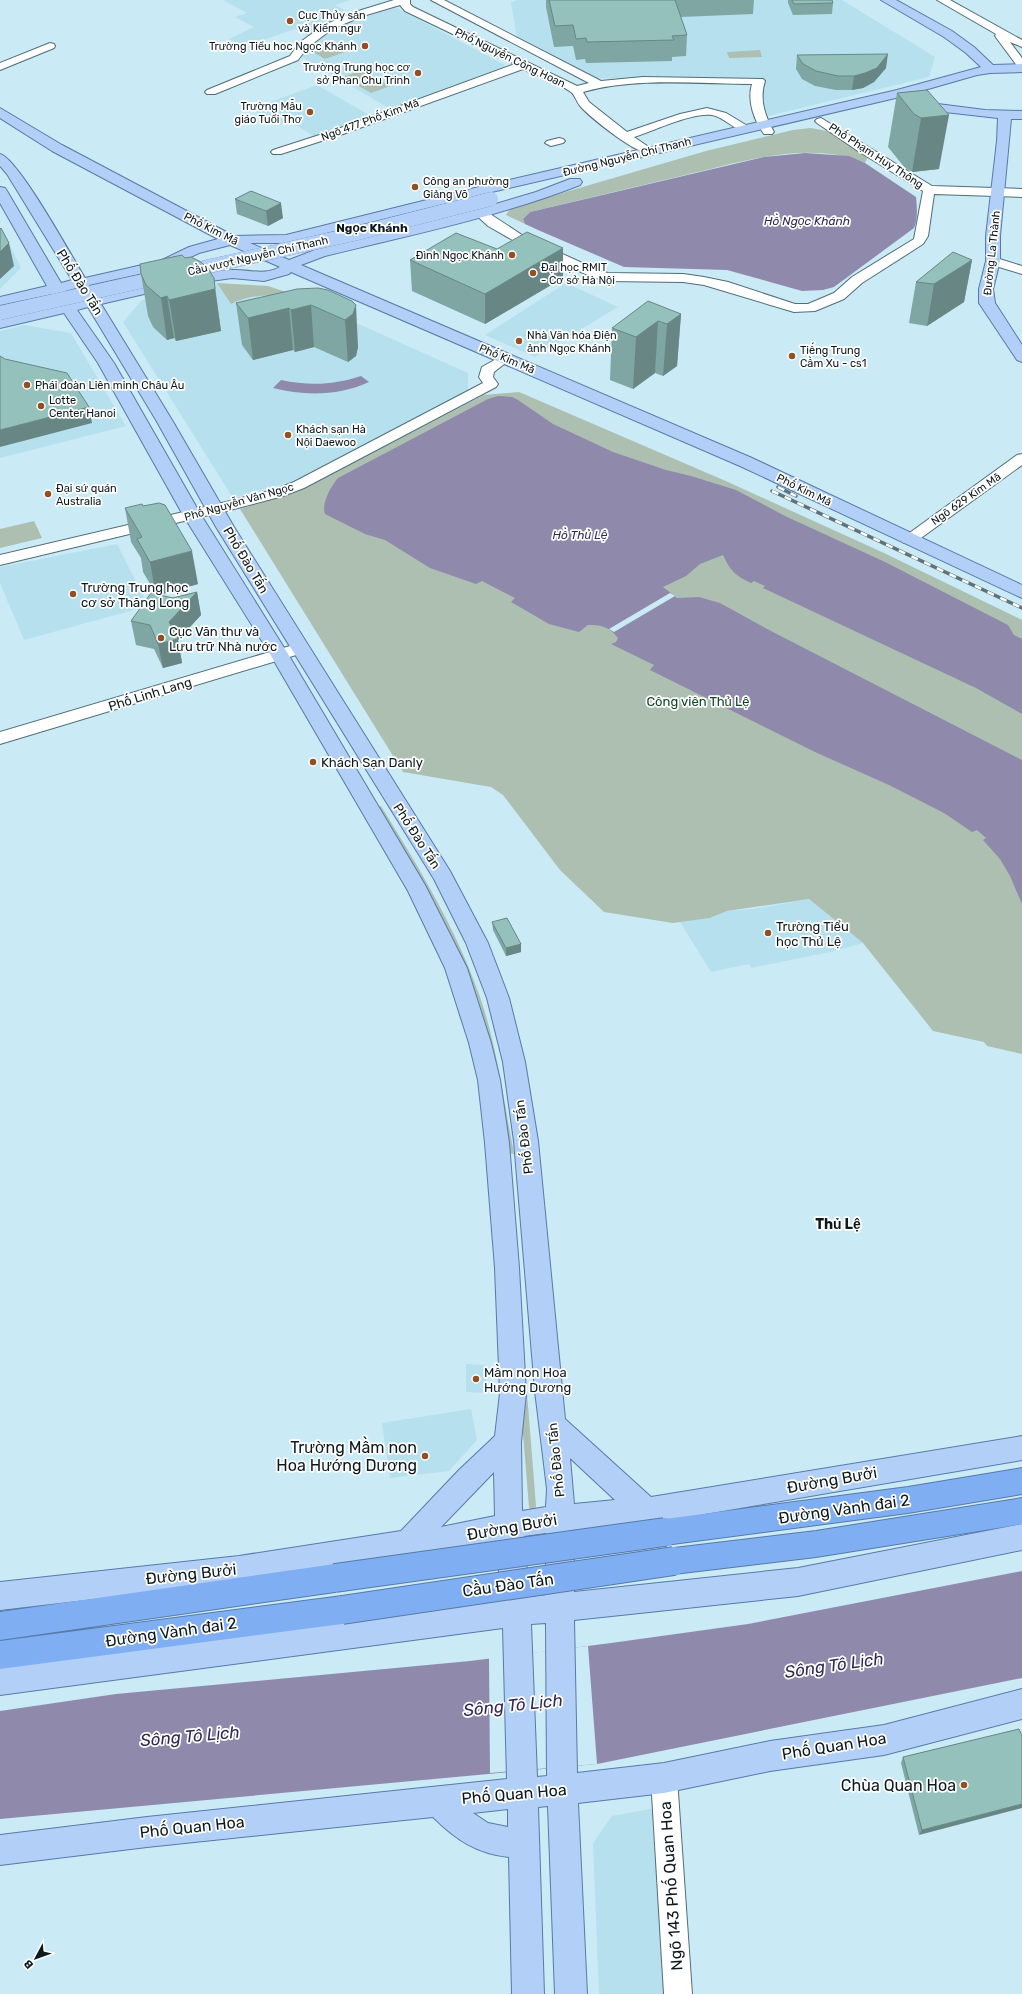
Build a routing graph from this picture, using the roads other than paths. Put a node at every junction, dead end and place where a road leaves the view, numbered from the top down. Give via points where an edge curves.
1 (405, 0) edge
2 (436, 0) edge
3 (887, 0) edge
4 (942, 0) edge
5 (995, 30) junction
6 (1022, 44) edge
7 (50, 46) dead end
8 (1022, 65) edge
9 (0, 66) edge
10 (523, 66) junction
11 (1022, 68) edge
12 (990, 69) junction
13 (600, 84) junction
14 (576, 90) junction
15 (211, 92) dead end
16 (885, 101) junction
17 (0, 112) edge
18 (1022, 115) edge
19 (1005, 116) junction
20 (821, 121) junction
21 (769, 127) junction
22 (745, 128) junction
23 (627, 136) junction
24 (277, 152) dead end
25 (650, 152) junction
26 (0, 158) edge
27 (552, 175) junction
28 (564, 185) junction
29 (929, 190) junction
30 (0, 191) edge
31 (999, 191) junction
32 (1022, 193) edge
33 (491, 199) junction
34 (480, 213) junction
35 (316, 232) junction
36 (232, 240) junction
37 (338, 249) junction
38 (320, 253) junction
39 (993, 261) junction
40 (166, 264) junction
41 (289, 265) junction
42 (1022, 270) edge
43 (78, 279) junction
44 (320, 279) junction
45 (51, 280) junction
46 (183, 281) junction
47 (136, 292) junction
48 (92, 302) junction
49 (2, 304) edge
50 (67, 308) junction
51 (27, 316) junction
52 (104, 321) junction
53 (0, 323) edge
54 (80, 326) junction
55 (1022, 357) edge
56 (504, 358) junction
57 (184, 455) junction
58 (1022, 458) edge
59 (162, 461) junction
60 (215, 509) junction
61 (192, 515) junction
62 (909, 540) junction
63 (0, 560) edge
64 (1022, 592) edge
65 (300, 648) junction
66 (279, 654) junction
67 (0, 738) edge
68 (497, 1157) junction
69 (527, 1158) junction
70 (552, 1426) junction
71 (508, 1442) junction
72 (1022, 1448) edge
73 (1022, 1482) edge
74 (646, 1511) junction
75 (1022, 1511) edge
76 (561, 1518) junction
77 (510, 1526) junction
78 (1022, 1537) edge
79 (418, 1543) junction
80 (0, 1596) edge
81 (561, 1608) junction
82 (342, 1610) joint
83 (517, 1612) junction
84 (439, 1621) junction
85 (0, 1626) edge
86 (0, 1655) edge
87 (0, 1681) edge
88 (1022, 1704) edge
89 (664, 1778) junction
90 (563, 1779) junction
91 (522, 1782) junction
92 (438, 1801) junction
93 (525, 1842) junction
94 (0, 1850) edge
95 (528, 1994) edge
96 (571, 1994) edge
97 (678, 1994) edge

1 - 10 street, Phố Nguyễn Công Hoan via 405,5 409,9
1 - 15 street via 328,26 302,46 294,58
2 - 13 street, Phố Nguyễn Công Hoan
3 - 12 main road via 948,34
4 - 5 street
5 - 6 street
5 - 8 street
7 - 9 street
10 - 14 street, Phố Nguyễn Công Hoan
10 - 24 street, Ngõ 477 Phố Kim Mã
11 - 12 main road, Đường Nguyễn Chí Thanh
12 - 16 main road, Đường Nguyễn Chí Thanh
13 - 14 street
13 - 21 street via 643,80 759,81 758,113
14 - 23 street, Phố Nguyễn Công Hoan via 587,107
16 - 19 main road, Đường Nguyễn Chí Thanh
16 - 20 main road, Đường Nguyễn Chí Thanh
16 - 21 main road, Đường Nguyễn Chí Thanh
17 - 36 main road, Phố Kim Mã via 57,148
18 - 19 main road, Đường Nguyễn Chí Thanh
19 - 31 main road, Đường La Thành
20 - 21 main road, Đường Nguyễn Chí Thanh
20 - 29 street, Phố Phạm Huy Thông
21 - 22 main road, Đường Nguyễn Chí Thanh
21 - 28 main road, Đường Nguyễn Chí Thanh
22 - 23 street via 713,111 658,124
22 - 25 main road, Đường Nguyễn Chí Thanh
23 - 25 street, Phố Nguyễn Công Hoan
25 - 27 main road, Đường Nguyễn Chí Thanh
26 - 43 main road, Phố Đào Tấn via 13,172
27 - 33 main road, Cầu vượt Nguyễn Chí Thanh
27 - 35 main road, Đường Nguyễn Chí Thanh
28 - 33 main road, Cầu vượt Nguyễn Chí Thanh
28 - 34 main road, Đường Nguyễn Chí Thanh via 541,195
29 - 31 street
29 - 34 street, Phố Phạm Huy Thông via 919,241 857,280 839,296 810,308 794,308 704,281 602,275 498,228
30 - 45 main road, Phố Đào Tấn
31 - 32 street
31 - 39 main road, Đường La Thành via 993,236
33 - 49 main road, Cầu vượt Nguyễn Chí Thanh, bridge via 354,234
34 - 37 main road, Đường Nguyễn Chí Thanh
35 - 36 main road, Đường Nguyễn Chí Thanh via 286,239
35 - 37 main road via 312,241 325,248
36 - 40 main road, Đường Nguyễn Chí Thanh via 194,250
36 - 41 main road, Phố Kim Mã
37 - 38 main road, Đường Nguyễn Chí Thanh
38 - 41 main road, Đường Nguyễn Chí Thanh
38 - 44 main road
39 - 42 street
39 - 55 main road, Đường La Thành via 986,289 987,303
40 - 43 main road, Đường Nguyễn Chí Thanh
40 - 46 main road via 186,274
41 - 44 main road, Phố Kim Mã
41 - 46 main road, Đường Nguyễn Chí Thanh via 284,271 264,277 232,274
43 - 45 main road, Đường Nguyễn Chí Thanh
43 - 48 main road, Phố Đào Tấn
44 - 56 main road, Phố Kim Mã
45 - 49 main road, Đường Nguyễn Chí Thanh
45 - 49 main road via 32,285
45 - 50 main road, Phố Đào Tấn
46 - 47 main road, Đường Nguyễn Chí Thanh
47 - 48 main road, Đường Nguyễn Chí Thanh
47 - 52 main road
48 - 50 main road, Đường Nguyễn Chí Thanh
48 - 52 main road, Phố Đào Tấn
50 - 51 main road, Đường Nguyễn Chí Thanh
50 - 54 main road, Phố Đào Tấn
51 - 53 main road, Đường Nguyễn Chí Thanh
51 - 54 main road
52 - 54 main road
52 - 57 main road, Phố Đào Tấn
54 - 59 main road, Phố Đào Tấn via 106,363
56 - 60 street, Phố Nguyễn Văn Ngọc via 487,370 486,377 492,384 299,485
56 - 62 main road, Phố Kim Mã via 746,462
57 - 59 main road
57 - 60 main road, Phố Đào Tấn
58 - 62 street, Ngõ 629 Kim Mã
59 - 61 main road, Phố Đào Tấn
60 - 61 street, Phố Nguyễn Văn Ngọc
60 - 65 main road, Phố Đào Tấn
61 - 63 street, Phố Nguyễn Văn Ngọc
61 - 66 main road, Phố Đào Tấn
62 - 64 main road, Phố Kim Mã
65 - 66 street, Phố Linh Lang
65 - 69 main road, Phố Đào Tấn via 443,876 477,943 498,998 514,1062
66 - 67 street, Phố Linh Lang
66 - 68 main road, Phố Đào Tấn via 406,870 446,946 480,1043 490,1088
68 - 69 main road
68 - 71 main road, Phố Đào Tấn via 507,1268 513,1393
69 - 70 main road, Phố Đào Tấn
70 - 74 main road
70 - 76 main road, Phố Đào Tấn
71 - 77 main road, Phố Đào Tấn via 507,1495
71 - 79 main road via 468,1479
72 - 74 main road, Đường Bưởi
73 - 85 highway, Đường Vành đai 2, bridge
74 - 76 main road, Đường Bưởi
75 - 82 highway, Cầu Đào Tấn, bridge via 816,1544 674,1561
76 - 77 main road, Đường Bưởi
76 - 81 main road, Phố Đào Tấn
77 - 79 main road, Đường Bưởi
77 - 83 main road, Phố Đào Tấn
78 - 81 main road via 798,1582
79 - 80 main road, Đường Bưởi via 240,1569
79 - 84 main road via 450,1560 455,1583
81 - 83 main road
81 - 90 main road, Phố Đào Tấn
82 - 86 highway, Đường Vành đai 2
83 - 84 main road
83 - 91 main road, Phố Đào Tấn
84 - 87 main road
88 - 89 main road, Phố Quan Hoa via 884,1740 770,1756
89 - 90 main road, Phố Quan Hoa
89 - 97 street, Ngõ 143 Phố Quan Hoa
90 - 91 main road, Phố Quan Hoa
90 - 96 main road, Phố Đào Tấn
91 - 92 main road, Phố Quan Hoa
91 - 93 main road, Phố Đào Tấn
92 - 93 main road via 459,1822 487,1839 504,1844
92 - 94 main road, Phố Quan Hoa
93 - 95 main road, Phố Đào Tấn

